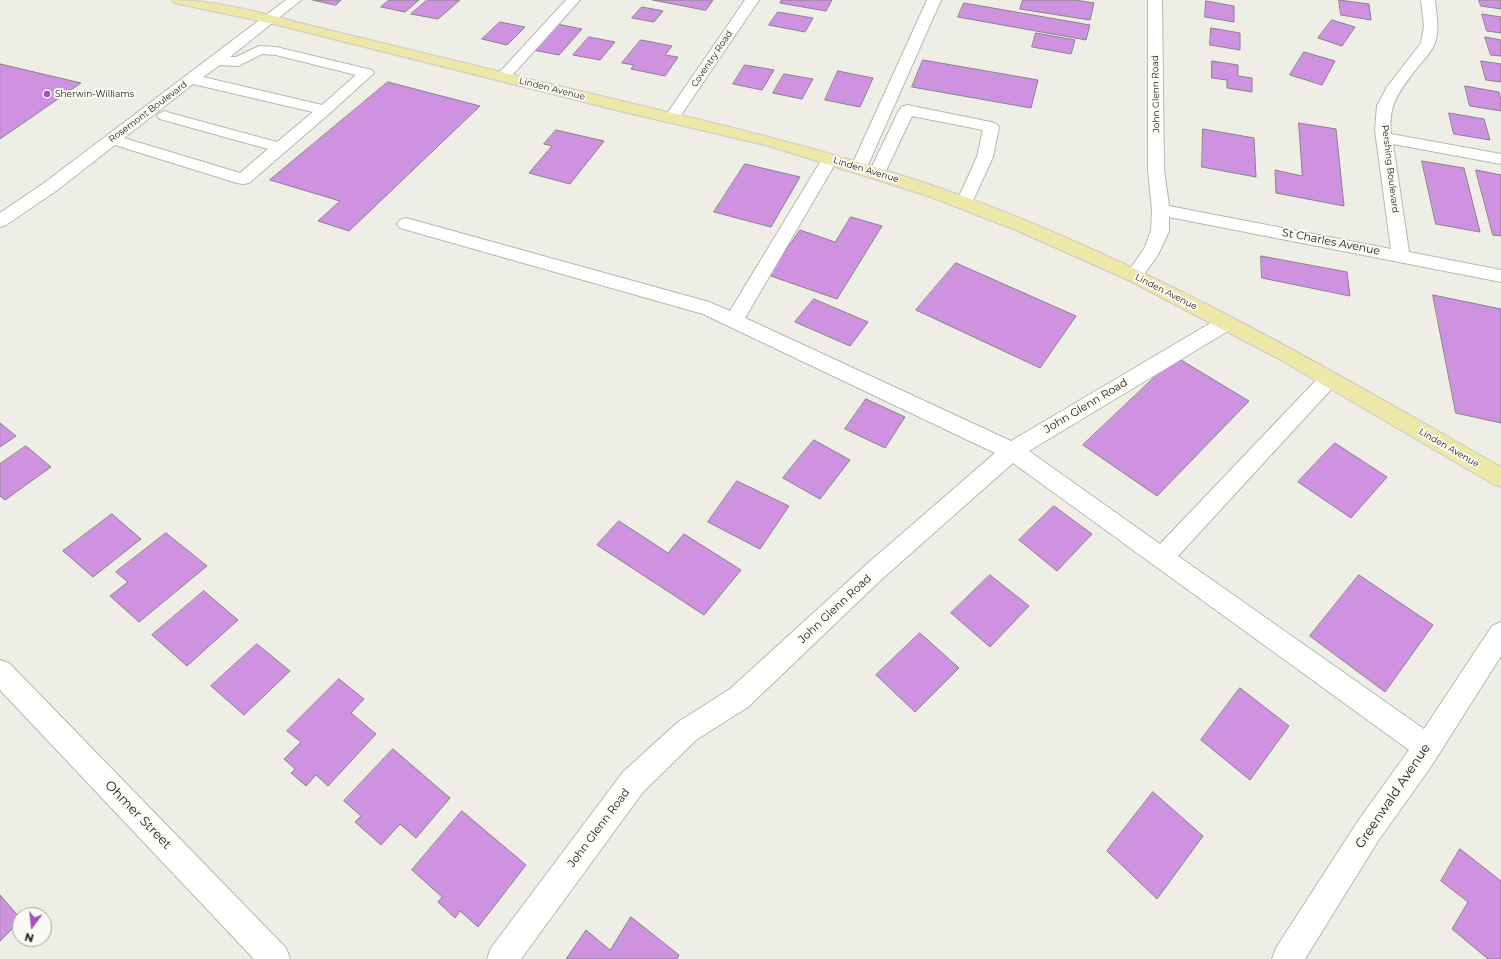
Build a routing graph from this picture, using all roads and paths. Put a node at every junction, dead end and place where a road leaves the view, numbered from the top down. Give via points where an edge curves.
1 (179, 0) edge
2 (294, 0) edge
3 (573, 0) edge
4 (752, 0) edge
5 (934, 0) edge
6 (1155, 0) edge
7 (1428, 0) edge
8 (269, 19) junction
9 (217, 60) junction
10 (238, 62) junction
11 (503, 77) junction
12 (191, 79) junction
13 (208, 83) junction
14 (325, 110) junction
15 (165, 116) junction
16 (672, 118) junction
17 (1385, 138) junction
18 (112, 139) junction
19 (129, 144) junction
20 (281, 148) junction
21 (830, 159) junction
22 (1501, 159) edge
23 (859, 167) junction
24 (877, 173) junction
25 (964, 203) junction
26 (1161, 210) junction
27 (0, 220) edge
28 (406, 224) dead end
29 (1401, 256) junction
30 (1134, 276) junction
31 (1501, 276) edge
32 (734, 321) junction
33 (1226, 323) junction
34 (1329, 378) junction
35 (1012, 451) junction
36 (1501, 478) edge
37 (1162, 558) junction
38 (1501, 634) edge
39 (0, 672) edge
40 (1427, 747) junction
41 (275, 959) edge
42 (502, 959) edge
43 (1287, 959) edge

1 - 8 main road, Linden Avenue
2 - 8 street, Rosemont Boulevard
3 - 11 street
4 - 16 street, Coventry Road
5 - 23 street
6 - 26 street, John Glenn Road via 1156,170
7 - 17 street, Pershing Boulevard via 1431,26 1428,43 1392,90 1385,106
8 - 9 street, Rosemont Boulevard
8 - 11 main road, Linden Avenue
9 - 10 street
9 - 12 street, Rosemont Boulevard
10 - 13 street
10 - 14 street via 259,50 276,51 367,73
11 - 16 main road, Linden Avenue
12 - 13 street
12 - 18 street, Rosemont Boulevard
13 - 14 street
13 - 15 street
14 - 20 street
15 - 19 street
15 - 20 street
16 - 21 main road, Linden Avenue via 774,142
17 - 22 street
17 - 29 street, Pershing Boulevard
18 - 19 street
18 - 27 street, Rosemont Boulevard via 50,187
19 - 20 street via 243,179
21 - 23 main road, Linden Avenue
21 - 32 street
23 - 24 main road, Linden Avenue
24 - 25 main road, Linden Avenue
24 - 25 street via 907,110 991,127 985,157
25 - 30 main road, Linden Avenue
26 - 29 street, St Charles Avenue
26 - 30 street, John Glenn Road via 1160,231 1152,251
28 - 32 street via 709,309
29 - 31 street, St Charles Avenue
30 - 33 main road, Linden Avenue
32 - 35 street
33 - 34 main road, Linden Avenue
33 - 35 street, John Glenn Road
34 - 36 main road, Linden Avenue
34 - 37 street
35 - 37 street
35 - 42 street, John Glenn Road via 875,571 739,698 687,731 633,782
37 - 40 street
38 - 40 street, Greenwald Avenue
39 - 41 street, Ohmer Street
40 - 43 street, Greenwald Avenue via 1368,831

